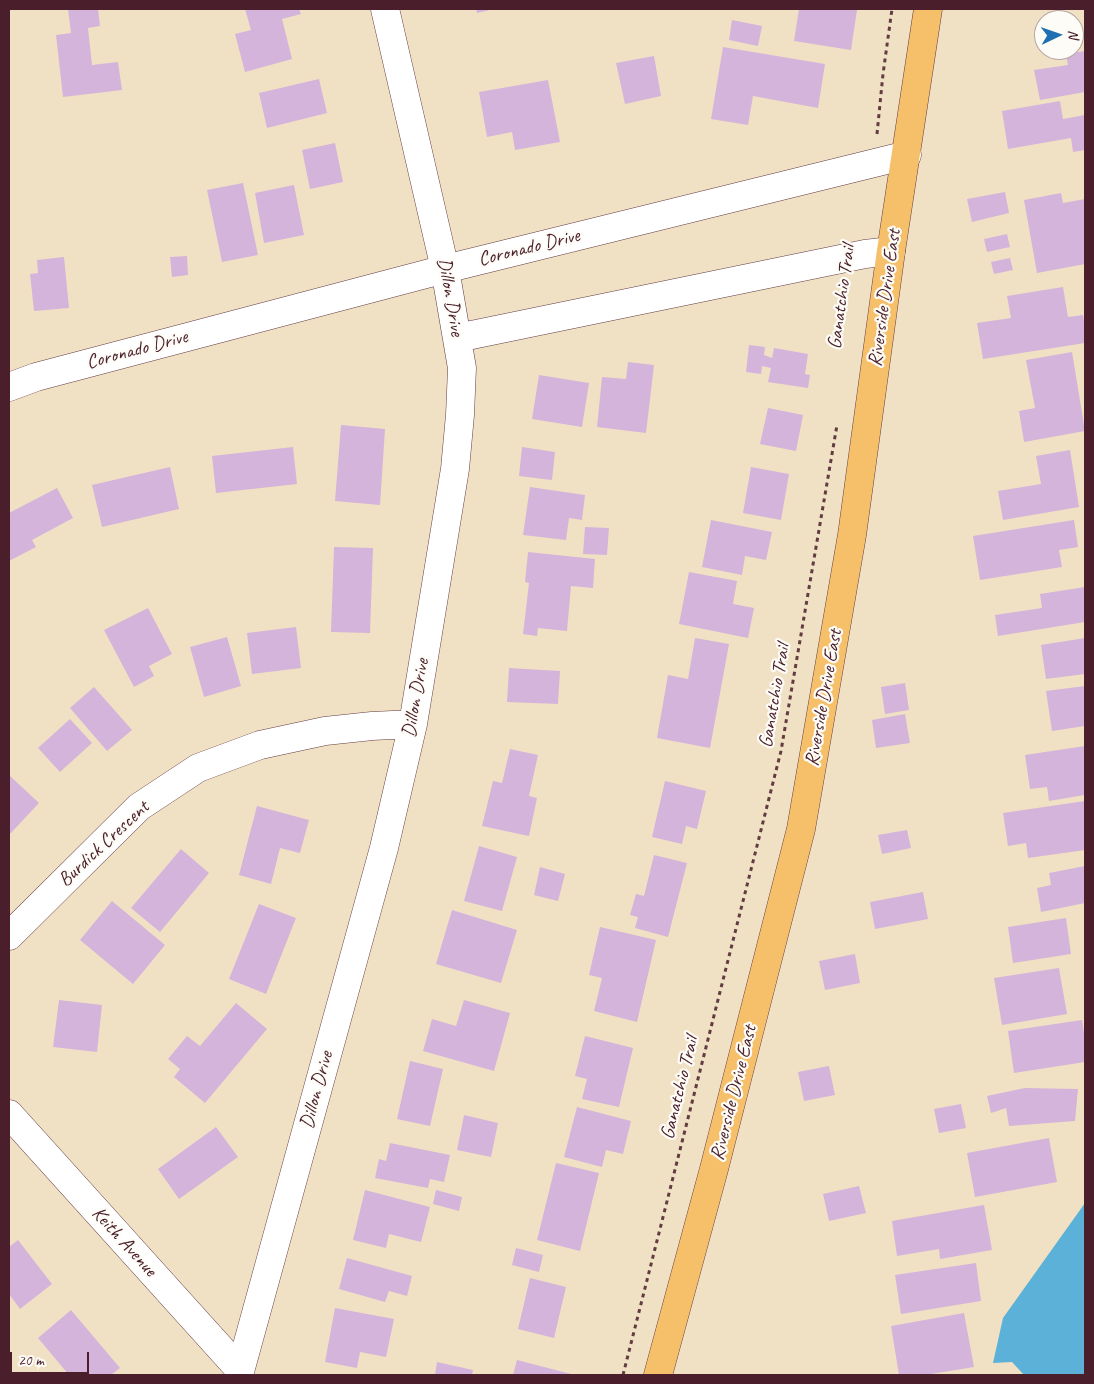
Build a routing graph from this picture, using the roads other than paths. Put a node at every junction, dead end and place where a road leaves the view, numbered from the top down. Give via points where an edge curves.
1 (386, 9) edge
2 (928, 9) edge
3 (906, 155) junction
4 (891, 251) junction
5 (445, 269) junction
6 (457, 338) junction
7 (9, 387) edge
8 (412, 724) junction
9 (9, 936) edge
10 (9, 1114) edge
11 (239, 1373) edge
12 (658, 1375) edge

1 - 5 street, Dillon Drive
2 - 3 main road, Riverside Drive East
3 - 4 main road, Riverside Drive East
3 - 5 street, Coronado Drive
4 - 6 street
4 - 12 main road, Riverside Drive East via 852,535 802,829
5 - 6 street, Dillon Drive
5 - 7 street, Coronado Drive
6 - 8 street, Dillon Drive via 462,368 456,469
8 - 9 street, Burdick Crescent via 325,731 260,745 198,768 139,807
8 - 11 street, Dillon Drive via 384,848
10 - 11 street, Keith Avenue

